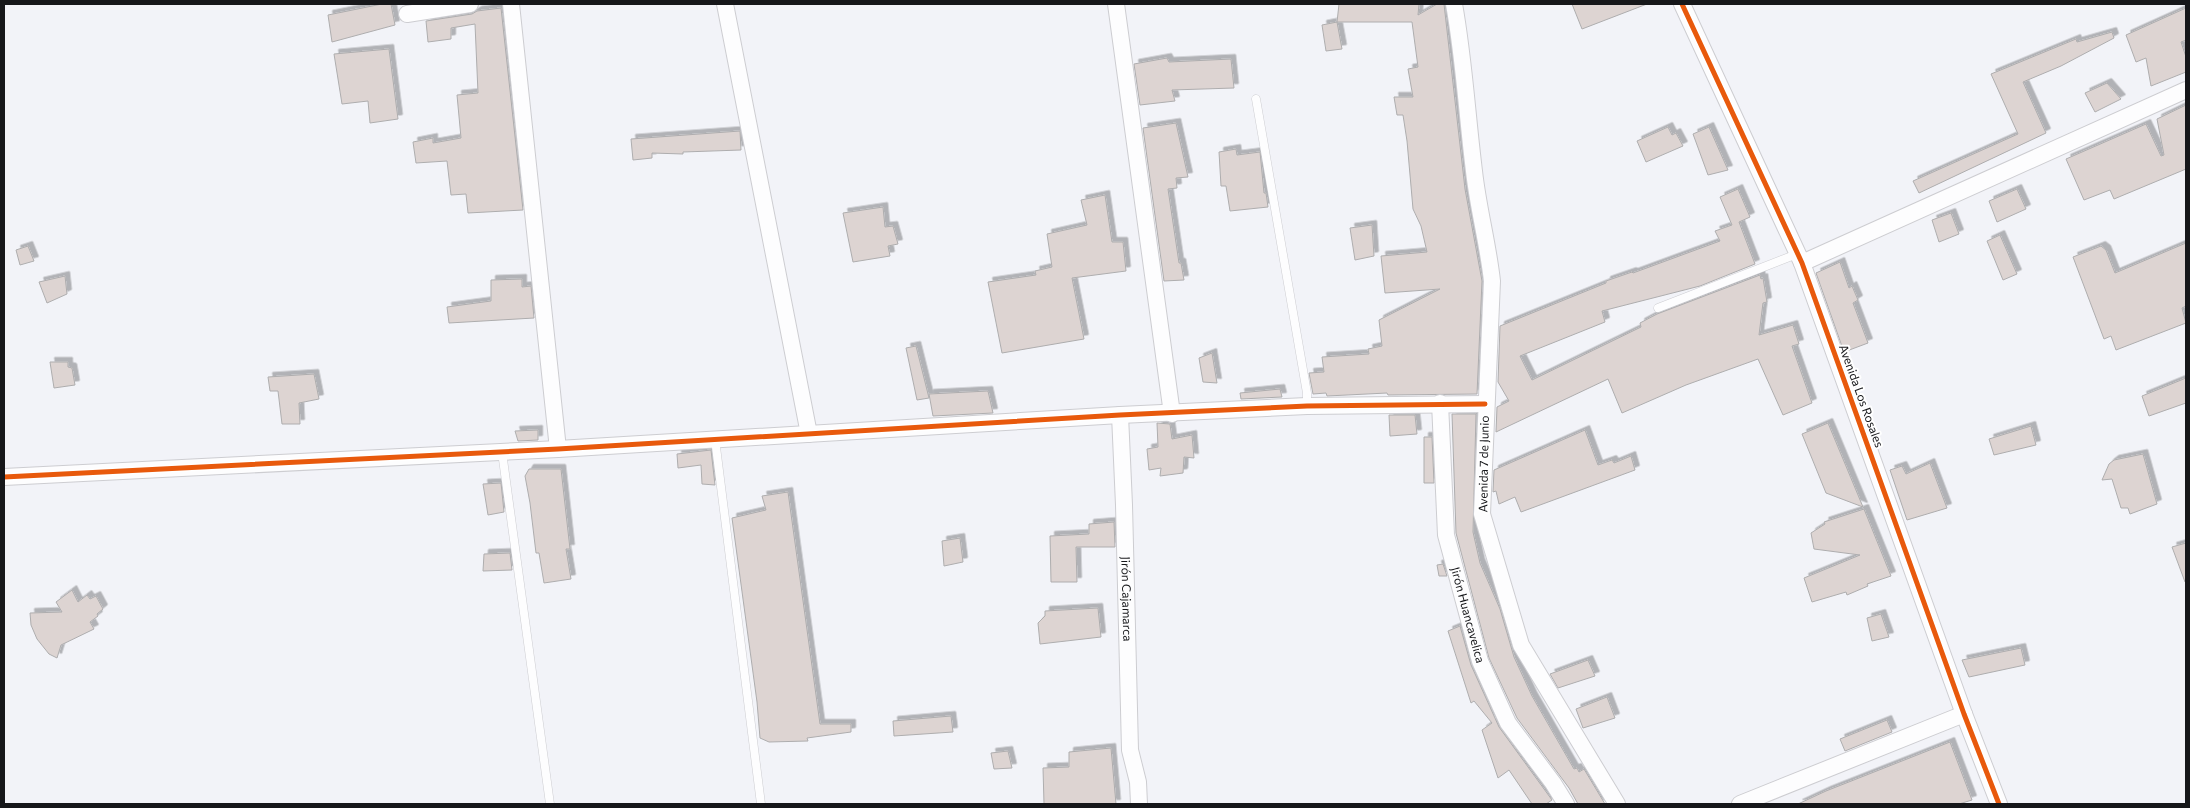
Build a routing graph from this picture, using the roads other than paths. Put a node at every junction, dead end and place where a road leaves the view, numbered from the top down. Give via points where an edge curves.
1 (470, 4) edge
2 (511, 4) edge
3 (725, 4) edge
4 (1116, 4) edge
5 (1454, 4) edge
6 (1682, 4) edge
7 (407, 14) dead end
8 (2186, 90) edge
9 (1256, 99) dead end
10 (1800, 259) junction
11 (1658, 308) dead end
12 (1440, 403) junction
13 (1485, 404) junction
14 (1307, 406) junction
15 (1172, 414) junction
16 (1120, 415) junction
17 (809, 434) junction
18 (715, 439) junction
19 (558, 449) junction
20 (502, 452) junction
21 (4, 477) edge
22 (1964, 714) junction
23 (550, 804) edge
24 (761, 804) edge
25 (1139, 804) edge
26 (1566, 804) edge
27 (1616, 804) edge
28 (1740, 804) edge
29 (1999, 804) edge

1 - 7 street
2 - 19 street
3 - 17 street
4 - 15 street
5 - 13 street, Avenida 7 de Junio via 1474,173 1492,281
6 - 10 street, Avenida Los Rosales
8 - 10 street
9 - 14 lane
10 - 11 lane
10 - 22 street, Avenida Los Rosales
12 - 13 street
12 - 14 street
12 - 26 street, Jirón Huancavelica via 1446,535 1480,661 1508,723
13 - 27 street, Avenida 7 de Junio via 1482,514 1521,645
14 - 15 street
15 - 16 street
16 - 17 street
16 - 25 street, Jirón Cajamarca via 1130,750 1138,782
17 - 18 street
18 - 19 street
18 - 24 lane
19 - 20 street
20 - 21 street
20 - 23 lane
22 - 28 street
22 - 29 street, Avenida Los Rosales

